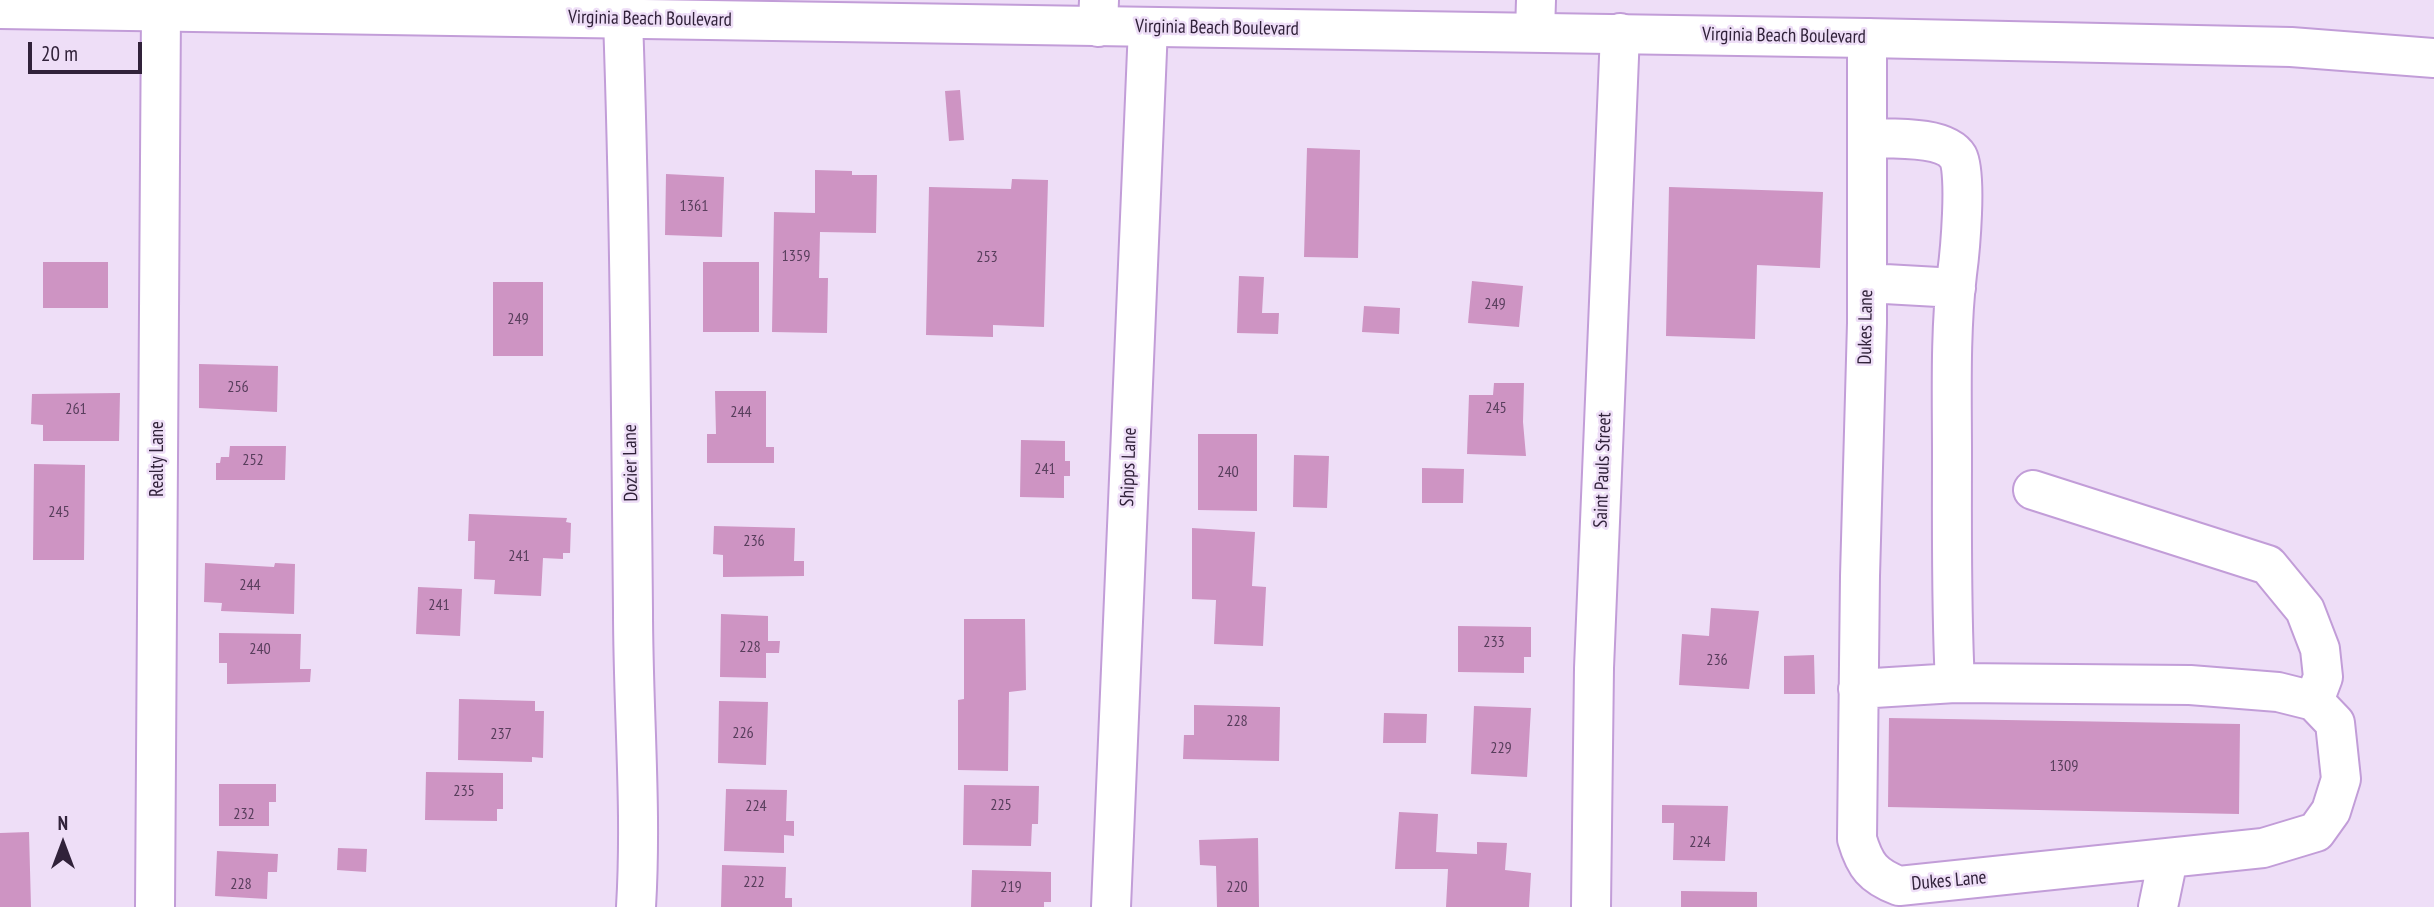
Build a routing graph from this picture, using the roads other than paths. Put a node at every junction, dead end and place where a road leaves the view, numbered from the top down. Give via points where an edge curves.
1 (247, 6) edge
2 (0, 9) edge
3 (161, 10) junction
4 (688, 10) edge
5 (1098, 13) edge
6 (1536, 16) edge
7 (623, 19) junction
8 (1148, 27) junction
9 (1620, 33) junction
10 (1867, 38) junction
11 (2434, 58) edge
12 (1867, 138) junction
13 (1867, 283) junction
14 (1956, 288) junction
15 (2033, 490) dead end
16 (1955, 683) junction
17 (1858, 689) junction
18 (2314, 701) junction
19 (2168, 859) junction
20 (2029, 890) edge
21 (1900, 896) edge
22 (155, 907) edge
23 (636, 907) edge
24 (1111, 907) edge
25 (1591, 907) edge
26 (2158, 907) edge

1 - 3 street, Virginia Beach Boulevard
1 - 7 street, Virginia Beach Boulevard
2 - 3 street, Virginia Beach Boulevard
3 - 22 street, Realty Lane
4 - 5 street, Virginia Beach Boulevard
4 - 7 street, Virginia Beach Boulevard
5 - 8 street, Virginia Beach Boulevard
6 - 8 street, Virginia Beach Boulevard
6 - 9 street, Virginia Beach Boulevard
7 - 23 street, Dozier Lane via 639,862
8 - 24 street, Shipps Lane
9 - 10 street, Virginia Beach Boulevard
9 - 25 street, Saint Pauls Street via 1594,668
10 - 11 street, Virginia Beach Boulevard via 2291,47
10 - 12 street, Dukes Lane
12 - 13 street, Dukes Lane
12 - 14 street via 1932,141 1958,157 1961,247
13 - 14 street
13 - 17 street, Dukes Lane
14 - 16 street via 1952,356
15 - 18 street via 2268,565 2305,610 2320,649 2323,677
16 - 17 street
16 - 18 street via 2190,685 2278,692
17 - 21 street, Dukes Lane via 1857,839 1863,859
18 - 19 street, Dukes Lane via 2335,723 2341,779 2331,811 2316,832 2263,849
19 - 20 street, Dukes Lane
19 - 26 street
20 - 21 street, Dukes Lane

